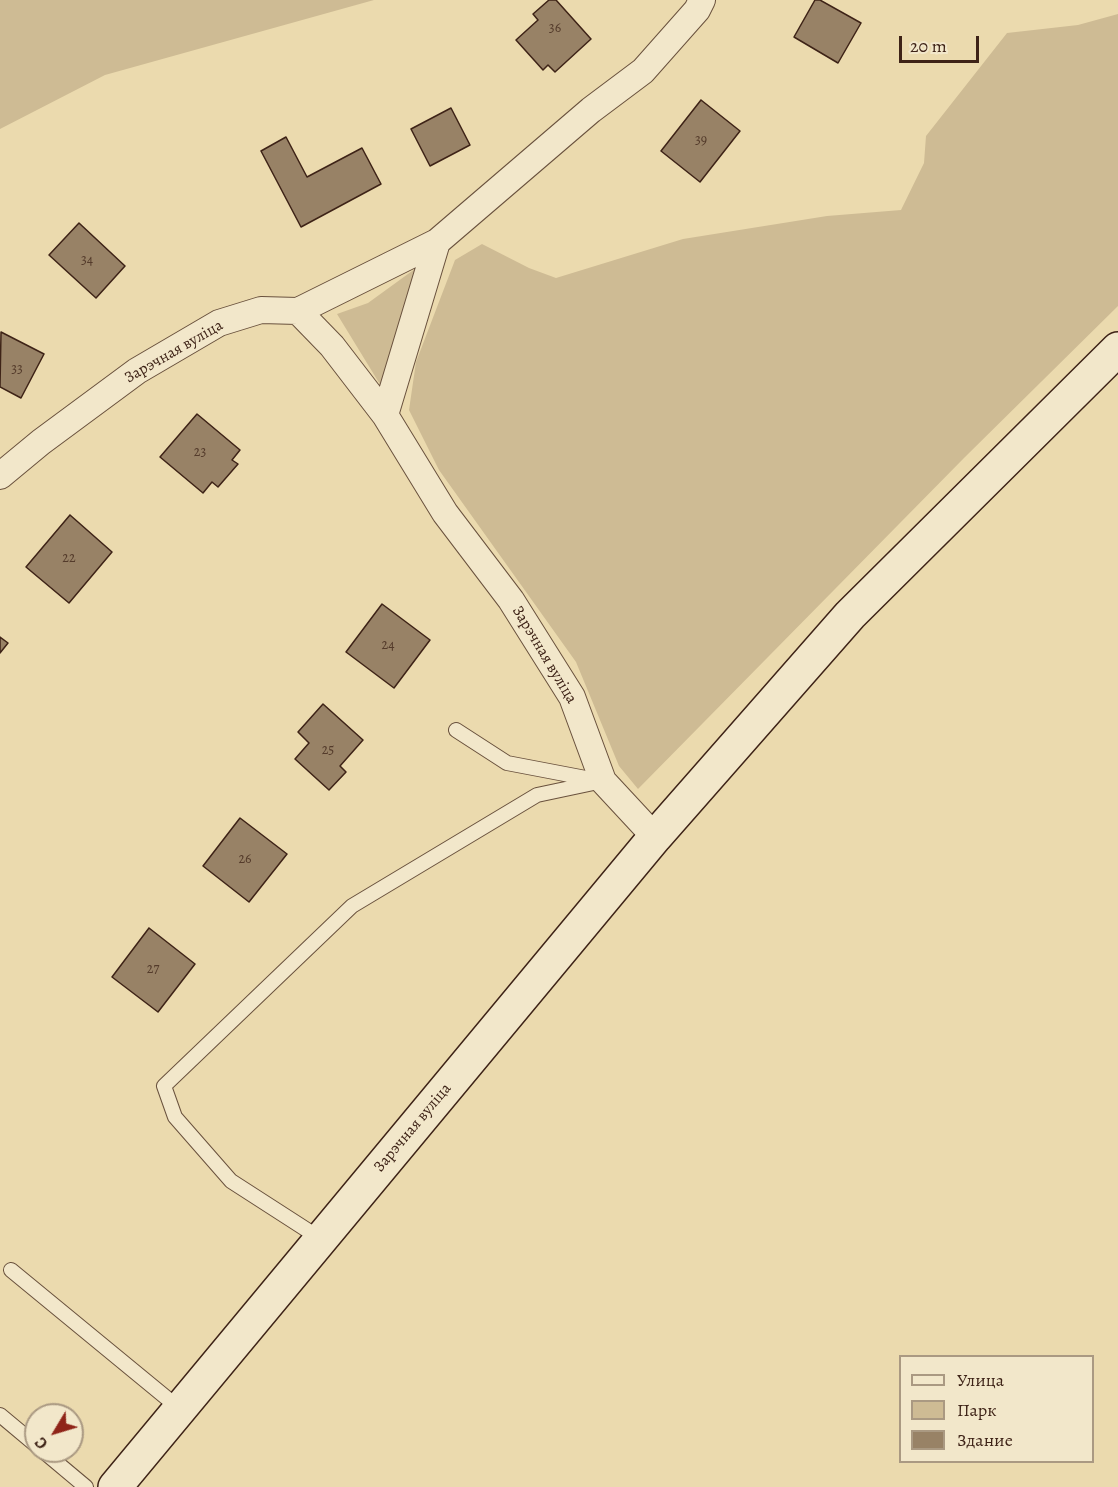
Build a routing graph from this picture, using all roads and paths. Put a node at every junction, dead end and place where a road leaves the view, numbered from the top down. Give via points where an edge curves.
1 (702, 0) edge
2 (437, 242) junction
3 (298, 311) junction
4 (1118, 349) edge
5 (384, 415) junction
6 (0, 476) edge
7 (456, 730) dead end
8 (603, 781) junction
9 (655, 837) junction
10 (321, 1239) junction
11 (11, 1270) dead end
12 (180, 1409) junction
13 (0, 1414) edge
14 (24, 1435) edge
15 (57, 1463) edge
16 (86, 1487) edge
17 (115, 1487) edge

1 - 2 street via 643,70
2 - 3 street
2 - 5 street
3 - 5 street, Зарэчная вуліца via 332,346
3 - 6 street, Зарэчная вуліца via 261,310 219,323 137,371
4 - 9 street via 850,615
5 - 8 street, Зарэчная вуліца via 445,513 511,600 572,697
7 - 8 lane via 507,763
8 - 9 street, Зарэчная вуліца
8 - 10 lane via 537,795 352,906 164,1086 175,1117 231,1181
9 - 10 street, Зарэчная вуліца
10 - 12 street, Зарэчная вуліца
11 - 12 lane
12 - 17 street, Зарэчная вуліца
13 - 14 lane
15 - 16 lane

